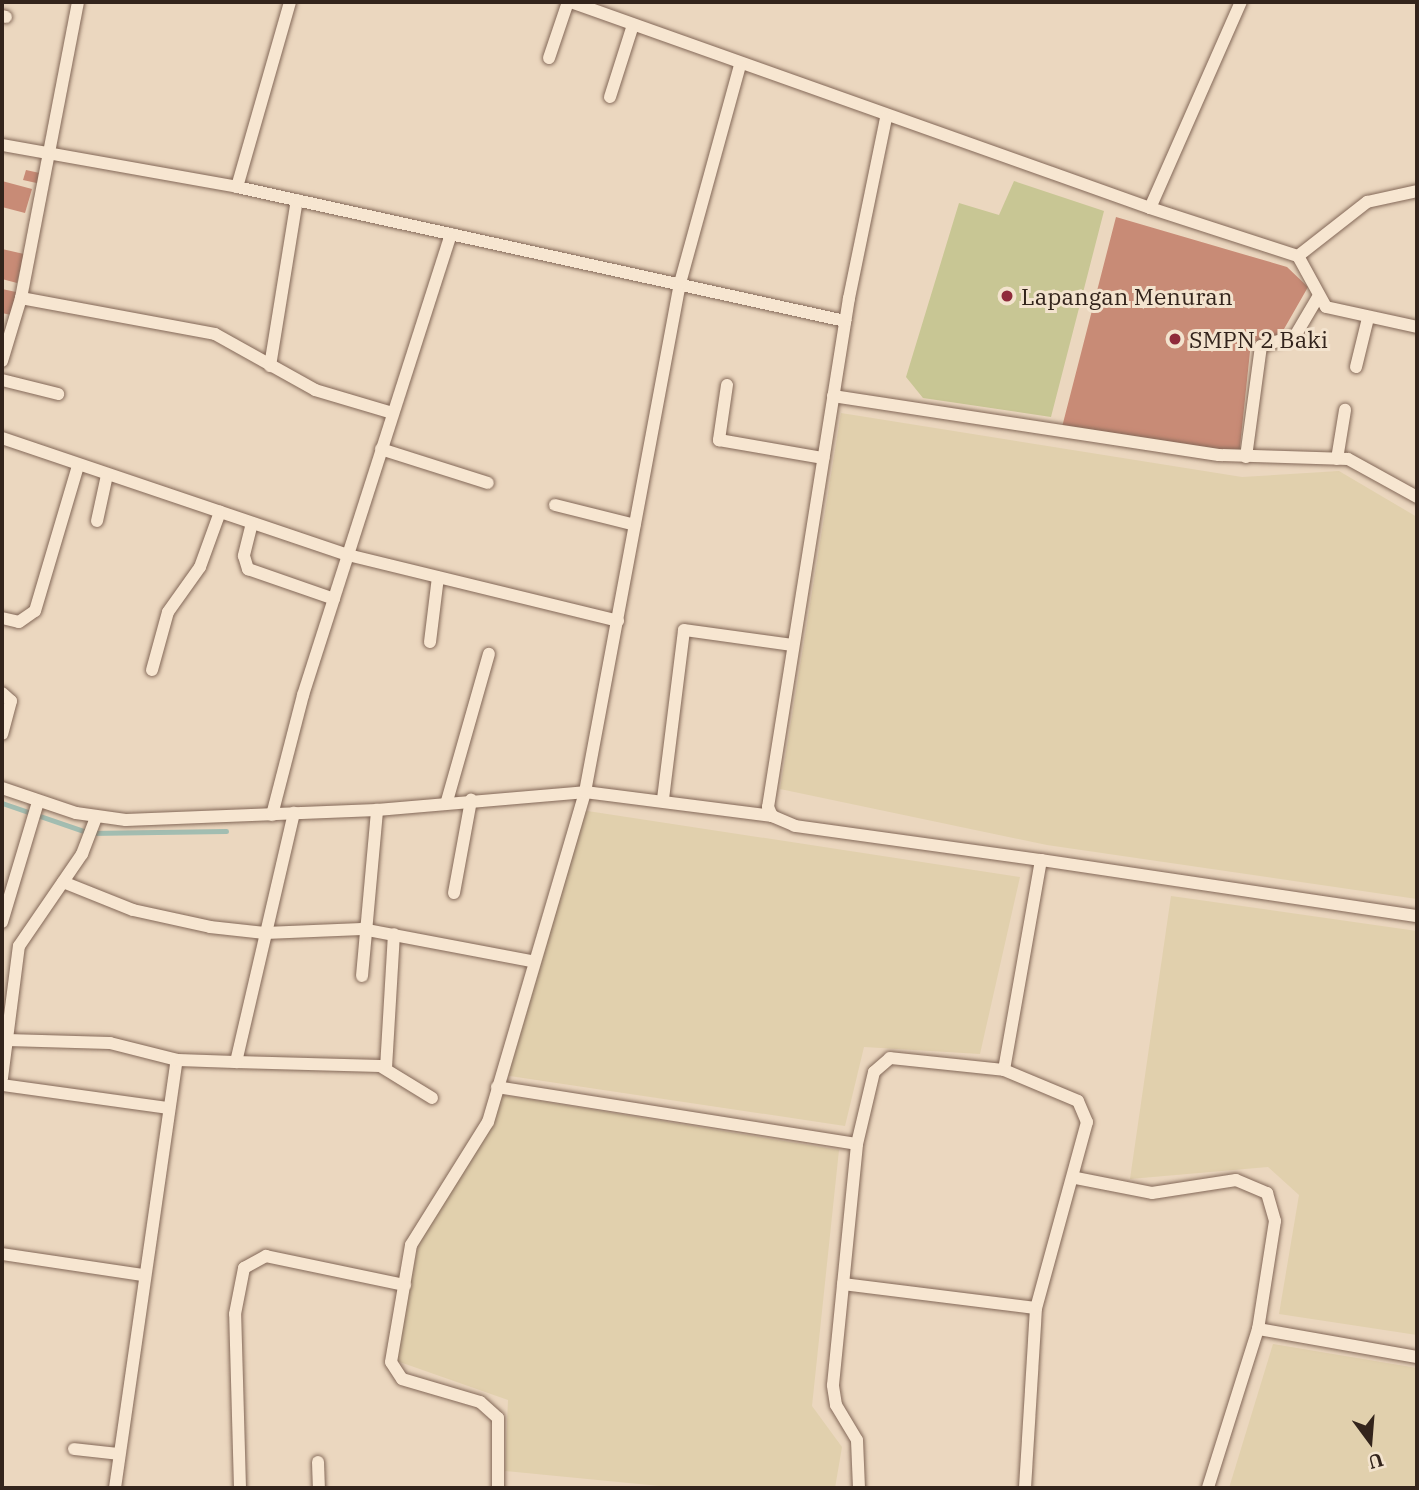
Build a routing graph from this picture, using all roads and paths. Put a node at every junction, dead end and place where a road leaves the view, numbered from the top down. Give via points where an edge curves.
1 (78, 2) edge
2 (290, 2) edge
3 (569, 2) edge
4 (1241, 2) edge
5 (633, 25) junction
6 (549, 58) dead end
7 (740, 65) junction
8 (610, 97) dead end
9 (886, 118) junction
10 (2, 145) edge
11 (52, 153) junction
12 (237, 187) junction
13 (1417, 191) edge
14 (298, 200) junction
15 (1150, 208) junction
16 (451, 234) junction
17 (1298, 256) junction
18 (680, 284) junction
19 (1318, 297) junction
20 (21, 299) junction
21 (1368, 318) junction
22 (845, 321) junction
23 (1417, 327) edge
24 (6, 338) edge
25 (2, 361) edge
26 (270, 366) junction
27 (1356, 367) dead end
28 (2, 380) edge
29 (727, 385) dead end
30 (58, 394) dead end
31 (833, 396) junction
32 (1345, 410) dead end
33 (391, 413) junction
34 (2, 438) edge
35 (381, 449) junction
36 (1246, 457) junction
37 (823, 458) junction
38 (1337, 459) junction
39 (78, 466) junction
40 (107, 475) junction
41 (488, 483) dead end
42 (1417, 497) edge
43 (555, 505) dead end
44 (220, 512) junction
45 (97, 521) dead end
46 (252, 523) junction
47 (635, 525) junction
48 (348, 555) junction
49 (438, 577) junction
50 (334, 599) junction
51 (2, 618) edge
52 (618, 621) junction
53 (430, 642) dead end
54 (792, 645) junction
55 (489, 654) dead end
56 (152, 670) dead end
57 (2, 693) edge
58 (2, 734) edge
59 (2, 788) edge
60 (585, 792) junction
61 (471, 800) junction
62 (663, 800) junction
63 (447, 801) junction
64 (38, 802) junction
65 (377, 810) junction
66 (295, 813) junction
67 (272, 814) junction
68 (772, 816) junction
69 (94, 828) junction
70 (1041, 860) junction
71 (63, 882) junction
72 (454, 893) dead end
73 (1417, 916) edge
74 (2, 922) edge
75 (362, 929) junction
76 (265, 933) junction
77 (394, 934) junction
78 (531, 961) junction
79 (362, 976) dead end
80 (7, 1040) junction
81 (177, 1060) junction
82 (236, 1062) junction
83 (386, 1068) junction
84 (1004, 1070) junction
85 (2, 1078) edge
86 (2, 1085) edge
87 (497, 1087) junction
88 (432, 1098) dead end
89 (168, 1108) junction
90 (857, 1144) junction
91 (1076, 1178) junction
92 (2, 1254) edge
93 (143, 1275) junction
94 (405, 1284) junction
95 (843, 1284) junction
96 (1036, 1308) junction
97 (1258, 1329) junction
98 (1417, 1357) edge
99 (74, 1449) dead end
100 (119, 1454) junction
101 (318, 1462) dead end
102 (115, 1488) edge
103 (240, 1488) edge
104 (319, 1488) edge
105 (498, 1488) edge
106 (859, 1488) edge
107 (1026, 1488) edge
108 (1208, 1488) edge

1 - 11 street
2 - 12 street
3 - 5 street
3 - 6 street
4 - 15 street
5 - 7 street
5 - 8 street
7 - 9 street
7 - 18 street
9 - 15 street
9 - 22 street
10 - 11 street
11 - 12 street
11 - 20 street
12 - 14 street
13 - 17 street via 1367,202
14 - 16 street
14 - 26 street
15 - 17 street
16 - 18 street
16 - 33 street
17 - 19 street via 1312,272
18 - 22 street
18 - 47 street
19 - 21 street via 1326,307
19 - 36 street via 1295,336 1261,346
20 - 24 street
20 - 26 street via 215,334
21 - 23 street
21 - 27 street
22 - 31 street
24 - 25 street
26 - 33 street via 331,397
28 - 30 street
29 - 37 street via 719,440
31 - 36 street
31 - 37 street
32 - 38 street
33 - 35 street
34 - 39 street
35 - 41 street
35 - 48 street
36 - 38 street
37 - 54 street
38 - 42 street via 1375,469
39 - 40 street
39 - 51 street via 35,611 19,622
40 - 44 street
40 - 45 street
43 - 47 street
44 - 46 street
44 - 56 street via 200,567 169,612
46 - 48 street
46 - 50 street via 244,556 248,569
47 - 52 street
48 - 49 street
48 - 50 street
49 - 52 street
49 - 53 street
50 - 67 street
52 - 60 street
54 - 62 street via 684,630
54 - 68 street via 768,807
55 - 63 street
57 - 58 street via 10,701
59 - 64 street
60 - 61 street
60 - 62 street
60 - 78 street
61 - 63 street
61 - 72 street
62 - 68 street
63 - 65 street
64 - 69 street
64 - 74 street
65 - 66 street
65 - 75 street
66 - 67 street
66 - 76 street
67 - 69 street
68 - 70 street via 795,826
69 - 71 street
70 - 73 street
70 - 84 street
71 - 76 street via 133,910
71 - 80 street via 39,909 13,962
75 - 76 street
75 - 77 street
75 - 79 street
76 - 82 street
77 - 78 street
77 - 83 street
78 - 87 street
80 - 81 street via 110,1043
80 - 85 street
81 - 82 street
81 - 89 street
82 - 83 street
83 - 88 street
84 - 90 street via 910,1059 880,1063
84 - 91 street via 1077,1101 1085,1111
86 - 89 street
87 - 90 street
87 - 94 street via 481,1133 411,1245
89 - 93 street
90 - 95 street
91 - 96 street
91 - 97 street via 1152,1193 1236,1180 1267,1193 1275,1221
92 - 93 street
93 - 100 street
94 - 103 street via 266,1256 244,1268 234,1314
94 - 105 street via 394,1372 413,1384 489,1408 501,1428
95 - 96 street
95 - 106 street via 833,1394 857,1440
96 - 107 street
97 - 98 street
97 - 108 street
99 - 100 street
100 - 102 street
101 - 104 street

